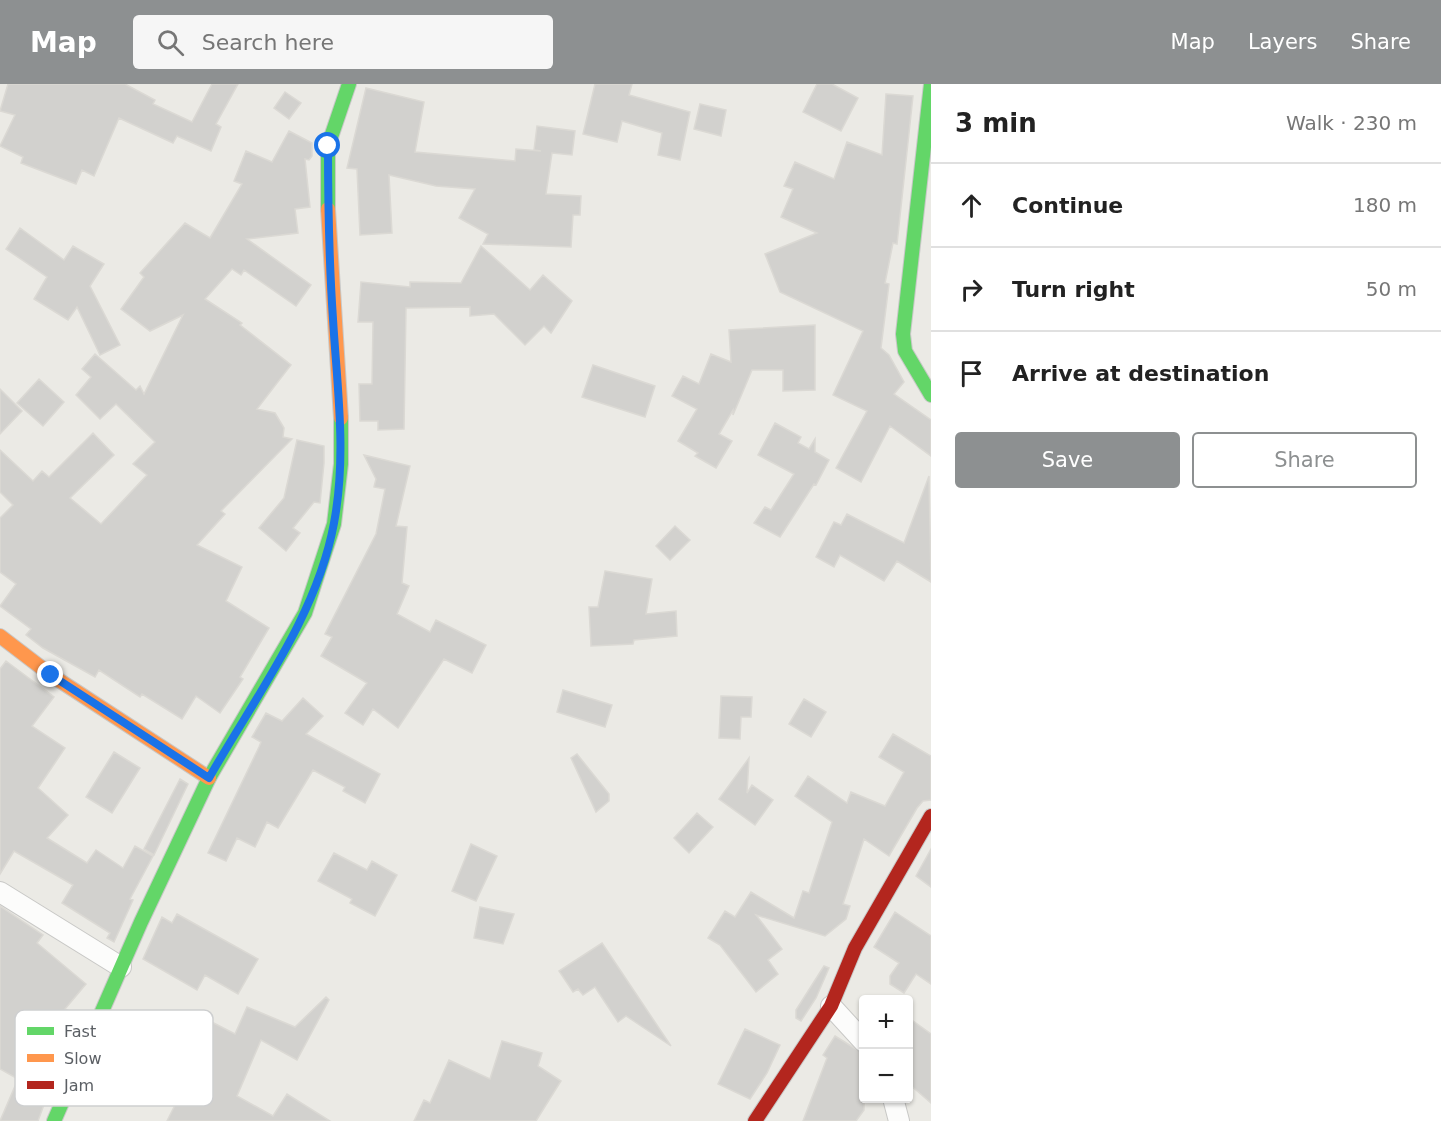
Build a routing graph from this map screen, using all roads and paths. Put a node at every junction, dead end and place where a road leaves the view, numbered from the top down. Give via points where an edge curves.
1 (349, 84) edge
2 (931, 84) edge
3 (931, 395) edge
4 (0, 636) edge
5 (209, 778) junction
6 (931, 816) edge
7 (0, 892) edge
8 (121, 967) junction
9 (831, 1006) junction
10 (102, 1010) edge
11 (859, 1037) edge
12 (894, 1103) edge
13 (61, 1106) edge
14 (54, 1121) edge
15 (755, 1121) edge
16 (899, 1121) edge

1 - 5 street via 328,146 330,250 341,408 341,464 334,524 305,613
2 - 3 street via 903,334 905,351
4 - 5 street via 51,675
5 - 8 street
6 - 9 street via 855,948
7 - 8 street
8 - 10 street
9 - 11 street
9 - 15 street
12 - 16 street
13 - 14 street

